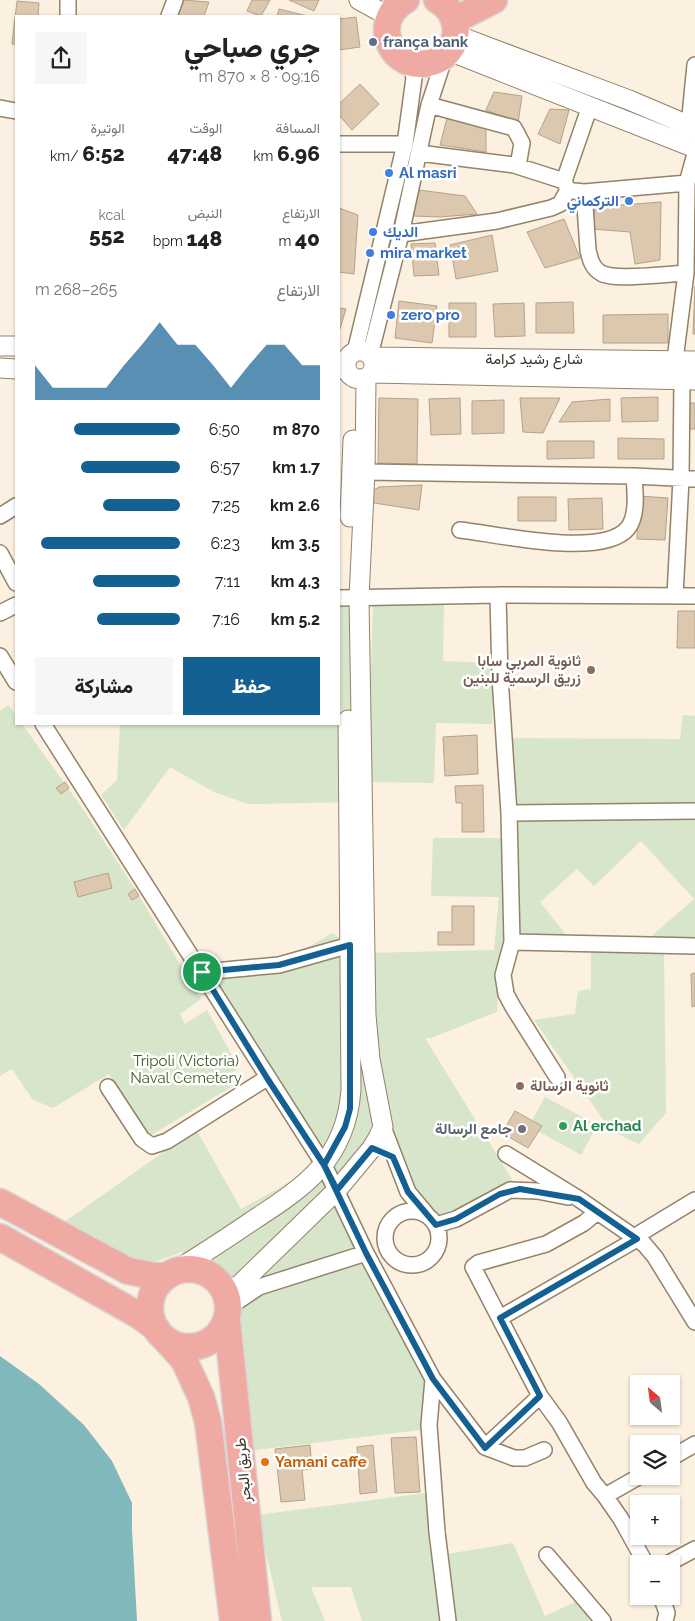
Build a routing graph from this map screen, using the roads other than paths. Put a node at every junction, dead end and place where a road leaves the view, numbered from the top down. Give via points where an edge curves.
1 (68, 0) edge
2 (175, 0) edge
3 (359, 0) edge
4 (437, 0) edge
5 (494, 0) edge
6 (398, 8) edge
7 (68, 15) edge
8 (169, 15) edge
9 (451, 40) junction
10 (411, 63) junction
11 (695, 64) edge
12 (429, 105) junction
13 (590, 106) junction
14 (0, 108) edge
15 (15, 111) edge
16 (692, 127) edge
17 (340, 144) edge
18 (405, 144) junction
19 (695, 148) edge
20 (419, 153) junction
21 (695, 154) edge
22 (518, 166) junction
23 (687, 183) junction
24 (566, 186) junction
25 (584, 192) junction
26 (401, 234) junction
27 (686, 273) junction
28 (0, 346) edge
29 (15, 346) edge
30 (675, 360) junction
31 (695, 361) edge
32 (357, 365) edge
33 (0, 368) edge
34 (15, 369) edge
35 (689, 379) edge
36 (365, 472) junction
37 (634, 476) junction
38 (688, 479) edge
39 (15, 507) edge
40 (0, 516) edge
41 (460, 530) dead end
42 (0, 553) edge
43 (15, 581) edge
44 (498, 595) junction
45 (675, 596) junction
46 (695, 596) edge
47 (348, 598) edge
48 (15, 606) edge
49 (0, 613) edge
50 (0, 656) edge
51 (15, 680) edge
52 (44, 725) edge
53 (695, 811) edge
54 (509, 814) junction
55 (512, 942) junction
56 (350, 945) junction
57 (695, 946) edge
58 (202, 972) junction
59 (557, 1077) dead end
60 (267, 1078) junction
61 (108, 1087) dead end
62 (383, 1127) junction
63 (372, 1148) junction
64 (506, 1154) dead end
65 (393, 1157) junction
66 (324, 1165) junction
67 (337, 1190) junction
68 (408, 1192) junction
69 (579, 1199) junction
70 (695, 1200) edge
71 (0, 1202) edge
72 (597, 1212) junction
73 (397, 1216) junction
74 (432, 1221) junction
75 (0, 1237) edge
76 (635, 1238) junction
77 (366, 1253) junction
78 (171, 1274) junction
79 (227, 1308) junction
80 (500, 1318) junction
81 (695, 1322) edge
82 (160, 1333) junction
83 (433, 1379) junction
84 (540, 1396) junction
85 (695, 1444) edge
86 (485, 1448) junction
87 (544, 1450) dead end
88 (680, 1453) edge
89 (630, 1482) edge
90 (605, 1496) junction
91 (695, 1549) edge
92 (547, 1555) dead end
93 (641, 1555) edge
94 (680, 1557) edge
95 (664, 1605) edge
96 (233, 1621) edge
97 (258, 1621) edge
98 (448, 1621) edge
99 (603, 1621) edge
100 (665, 1621) edge

1 - 7 street
2 - 8 street
3 - 6 street
4 - 9 highway via 450,10
5 - 9 highway
6 - 10 highway via 387,28 388,40 393,50
9 - 10 highway via 436,61 424,65
9 - 12 street
9 - 13 street
9 - 16 street via 629,100
10 - 18 street via 414,78
11 - 16 street
12 - 20 street
12 - 22 street via 514,128 522,143
13 - 19 street
13 - 24 street
14 - 15 street
17 - 18 street
18 - 32 street
20 - 22 street
20 - 26 street
21 - 23 street
22 - 24 street
23 - 25 street
23 - 27 street
24 - 25 street
24 - 26 street via 560,204 551,208 497,221
25 - 27 street via 589,258 602,274
26 - 32 street
27 - 30 street
28 - 29 street
30 - 31 street, شارع رشيد كرامة
30 - 32 street, شارع رشيد كرامة
32 - 35 street, شارع رشيد كرامة
32 - 36 street
32 - 47 street
33 - 34 street
35 - 38 street
36 - 37 street
36 - 47 street
37 - 38 street
37 - 41 street via 633,517 622,534 609,541 570,545
38 - 45 street
39 - 40 street
42 - 43 street
44 - 45 street
44 - 47 street
44 - 54 street
45 - 46 street
47 - 56 street
47 - 62 street via 366,1015 370,1059
48 - 49 street
50 - 51 street
52 - 58 street
53 - 54 street
54 - 55 street
55 - 57 street
55 - 59 street via 503,975 506,994
56 - 58 street via 279,965
56 - 66 street via 350,1109 345,1127
58 - 60 street
60 - 61 street via 167,1141 152,1146 142,1139
60 - 66 street
62 - 63 street
62 - 65 street
63 - 65 street
63 - 67 street
64 - 69 street
65 - 68 street
66 - 67 street
66 - 78 street via 302,1188
67 - 77 street
67 - 79 street
68 - 73 street
68 - 74 street
69 - 72 street
69 - 74 street via 537,1191 510,1190 456,1219
70 - 76 street
71 - 78 highway via 128,1271 154,1276
72 - 76 street
72 - 80 street via 546,1244 475,1264 474,1272
73 - 74 street via 417,1212
73 - 74 street via 386,1231 385,1241 394,1258 411,1265 420,1264 435,1252 439,1234
75 - 82 highway, طريق البحر via 140,1316
76 - 80 street
76 - 81 street via 655,1257
77 - 79 street via 264,1285
77 - 83 street
78 - 79 highway via 186,1269 207,1273 223,1287
78 - 82 highway via 158,1284 151,1300 151,1318
79 - 82 highway via 221,1331 200,1346 175,1345
79 - 97 highway, طريق البحر
80 - 84 street
82 - 96 highway, طريق البحر via 184,1360 208,1422
83 - 86 street
83 - 98 street via 429,1426
84 - 86 street
84 - 90 street
85 - 88 street
86 - 87 street via 514,1458 525,1458
89 - 90 street
90 - 93 street
91 - 94 street
92 - 99 street
95 - 100 street

